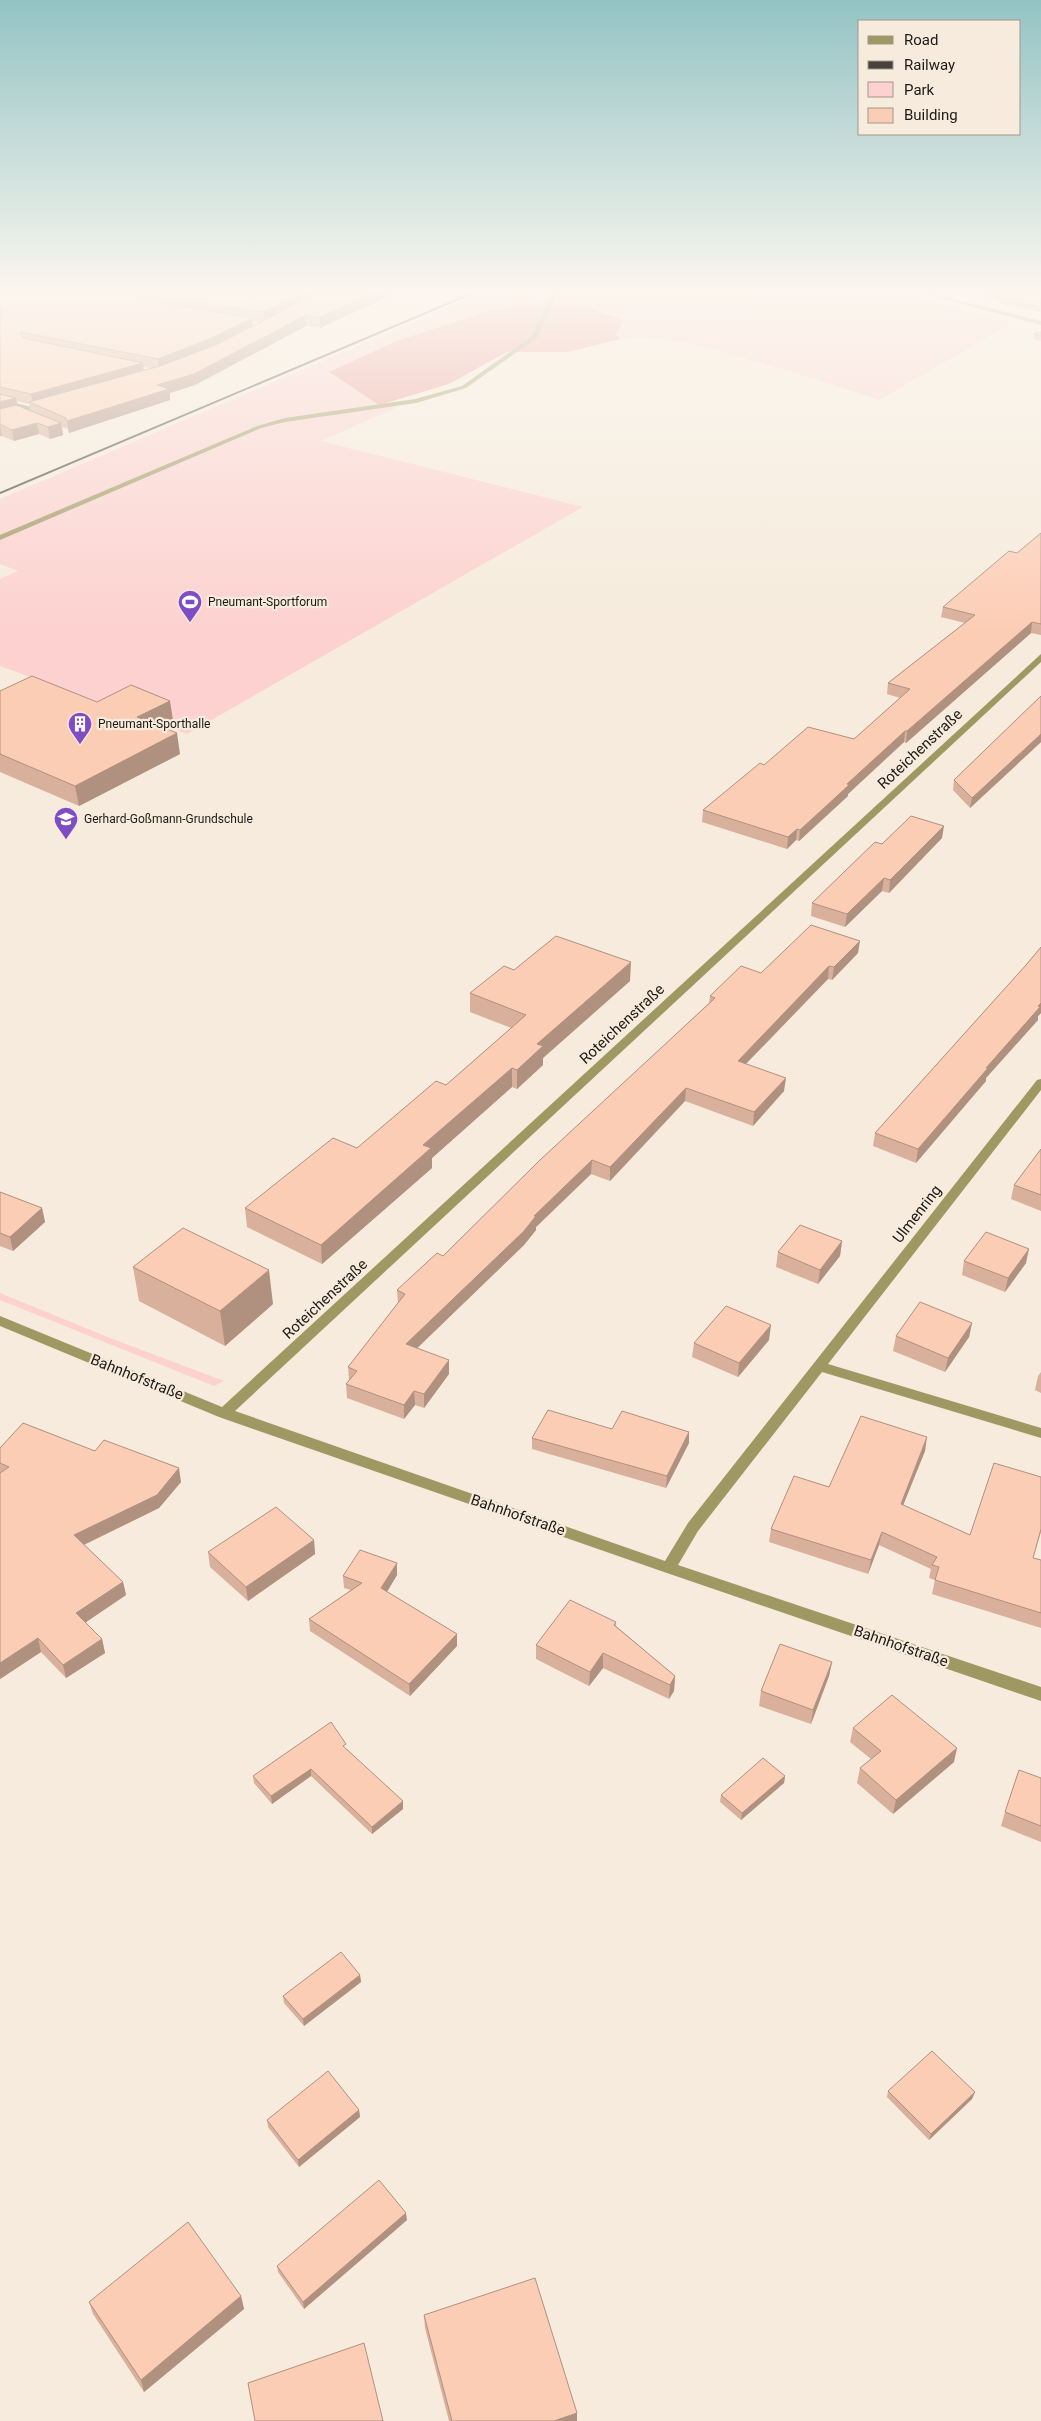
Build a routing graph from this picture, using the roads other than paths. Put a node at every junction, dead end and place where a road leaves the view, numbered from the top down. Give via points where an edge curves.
1 (22, 406) edge
2 (387, 406) edge
3 (42, 407) edge
4 (33, 409) junction
5 (28, 417) edge
6 (0, 538) edge
7 (1041, 657) edge
8 (1041, 1082) edge
9 (0, 1321) edge
10 (820, 1366) junction
11 (224, 1413) junction
12 (1041, 1433) edge
13 (669, 1568) junction
14 (1041, 1694) edge

1 - 4 street
2 - 6 street via 285,420 259,427
3 - 4 street
4 - 5 street via 19,413
7 - 11 street, Roteichenstraße
8 - 10 street, Ulmenring
9 - 11 street, Bahnhofstraße
10 - 12 street
10 - 13 street, Ulmenring via 693,1527
11 - 13 street, Bahnhofstraße
13 - 14 street, Bahnhofstraße

